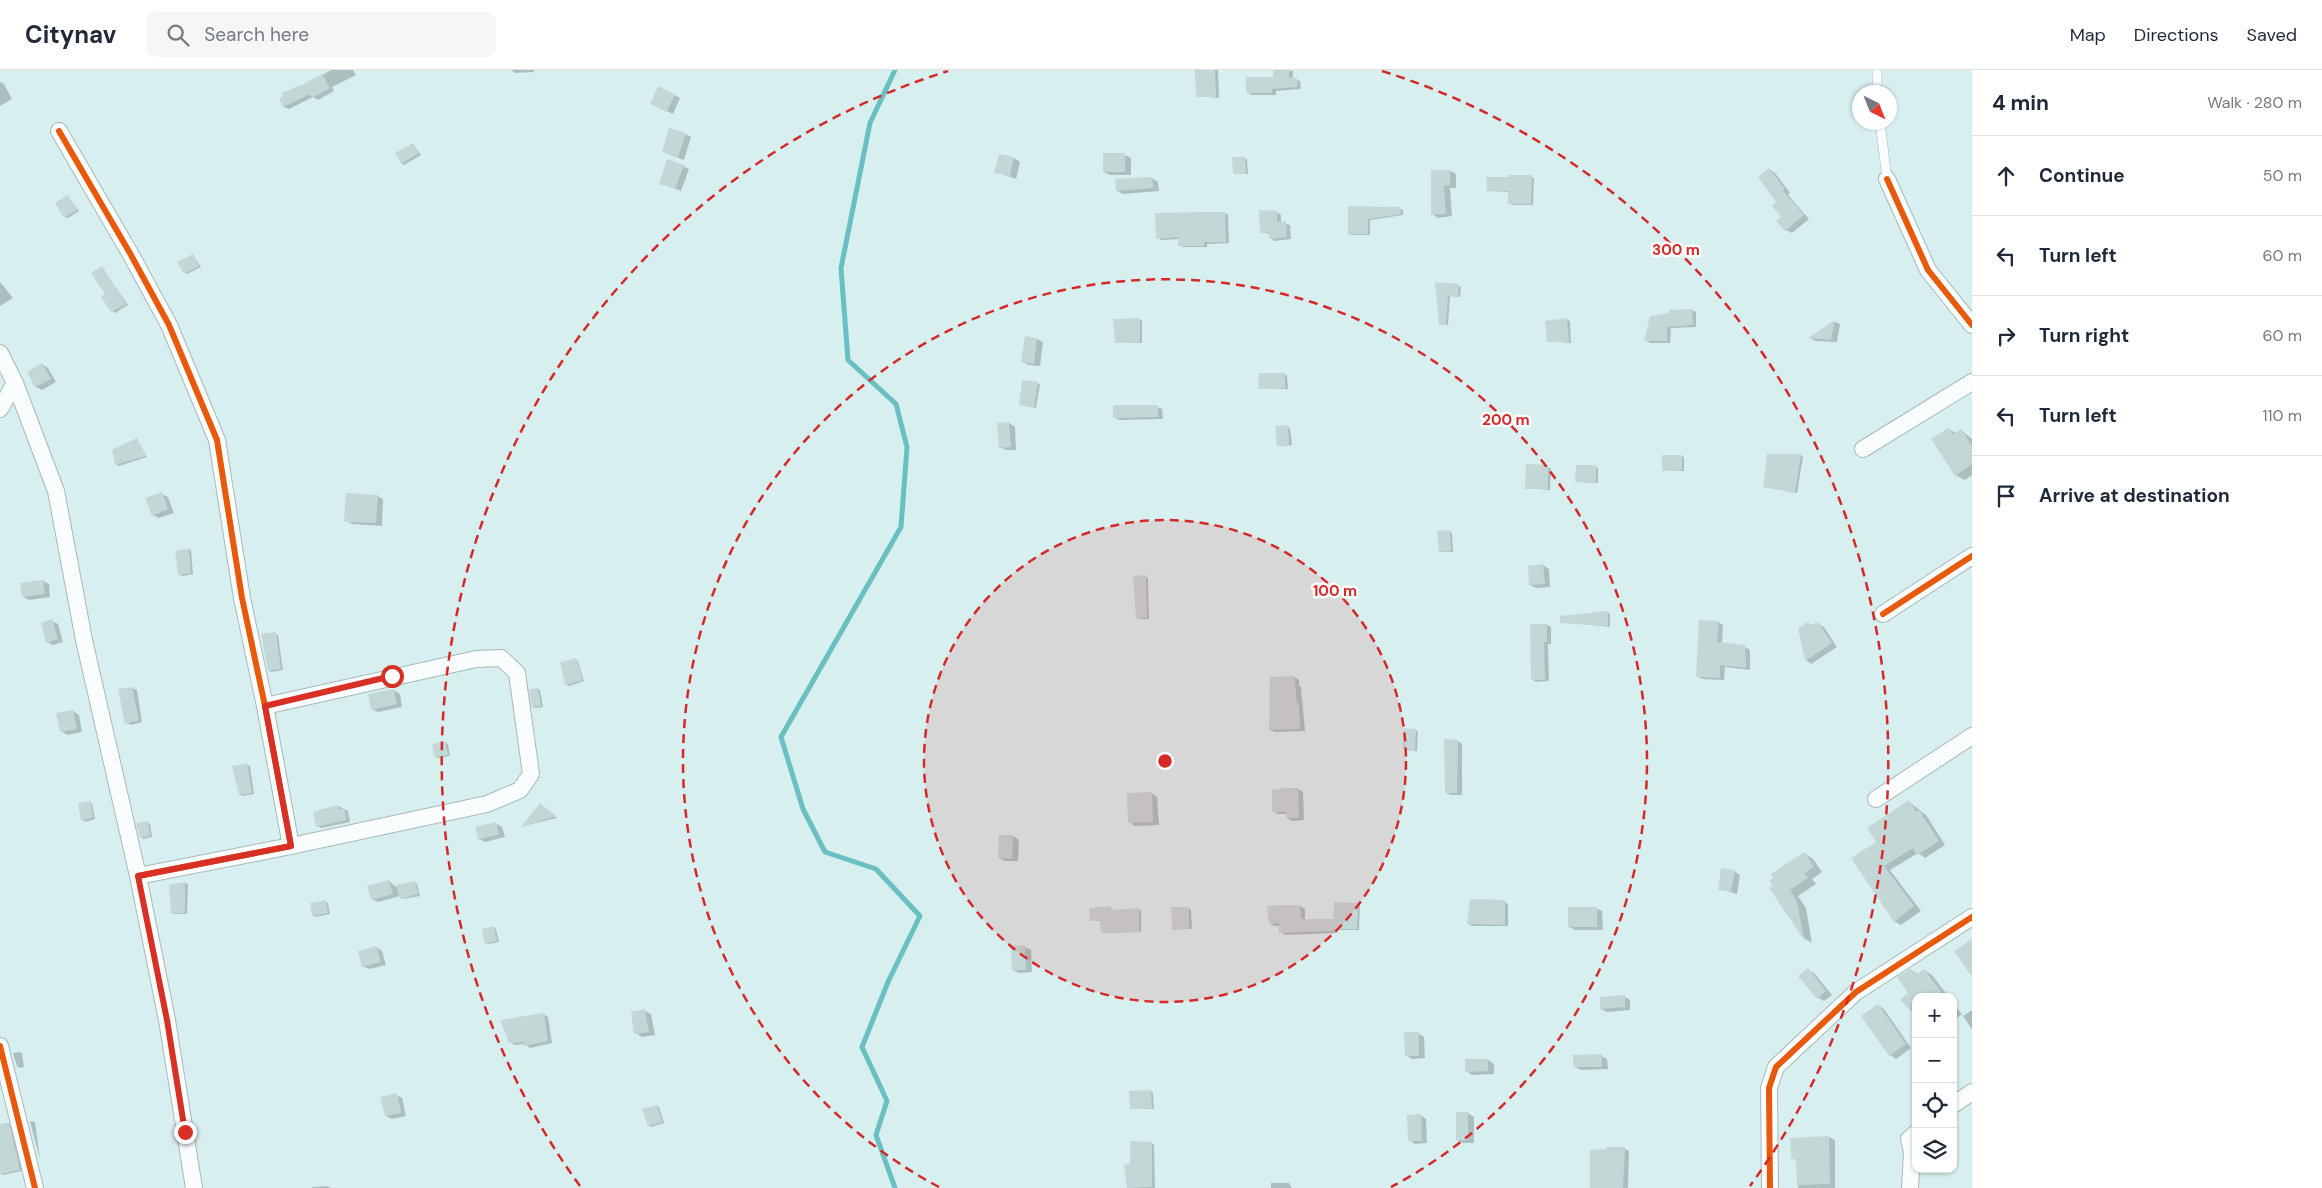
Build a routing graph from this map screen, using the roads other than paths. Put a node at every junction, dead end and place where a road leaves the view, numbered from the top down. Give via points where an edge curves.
1 (1877, 70) edge
2 (1877, 85) edge
3 (1881, 130) edge
4 (59, 131) dead end
5 (1887, 179) joint
6 (1972, 325) edge
7 (0, 353) edge
8 (1972, 382) edge
9 (15, 384) junction
10 (0, 409) edge
11 (1863, 449) dead end
12 (1972, 556) edge
13 (1883, 614) dead end
14 (265, 706) junction
15 (1972, 736) edge
16 (1876, 800) dead end
17 (291, 846) junction
18 (138, 876) junction
19 (1972, 917) edge
20 (0, 1046) edge
21 (1972, 1092) edge
22 (1957, 1102) edge
23 (1912, 1136) edge
24 (1912, 1152) edge
25 (1912, 1152) edge
26 (35, 1188) edge
27 (194, 1188) edge
28 (1770, 1188) edge
29 (1910, 1188) edge

1 - 2 lane
3 - 5 lane
4 - 14 street via 169,325 217,440 242,598
5 - 6 street via 1928,270
7 - 9 street
8 - 11 street
9 - 10 street
9 - 18 street via 56,491 84,640
12 - 13 street
14 - 17 street
14 - 17 street via 476,659 501,658 517,673 531,774 520,790 487,804
15 - 16 street
17 - 18 street
18 - 27 street via 167,1020
19 - 28 street via 1856,992 1776,1067 1769,1088
20 - 26 street
21 - 22 street
23 - 24 street via 1909,1139
25 - 29 street

